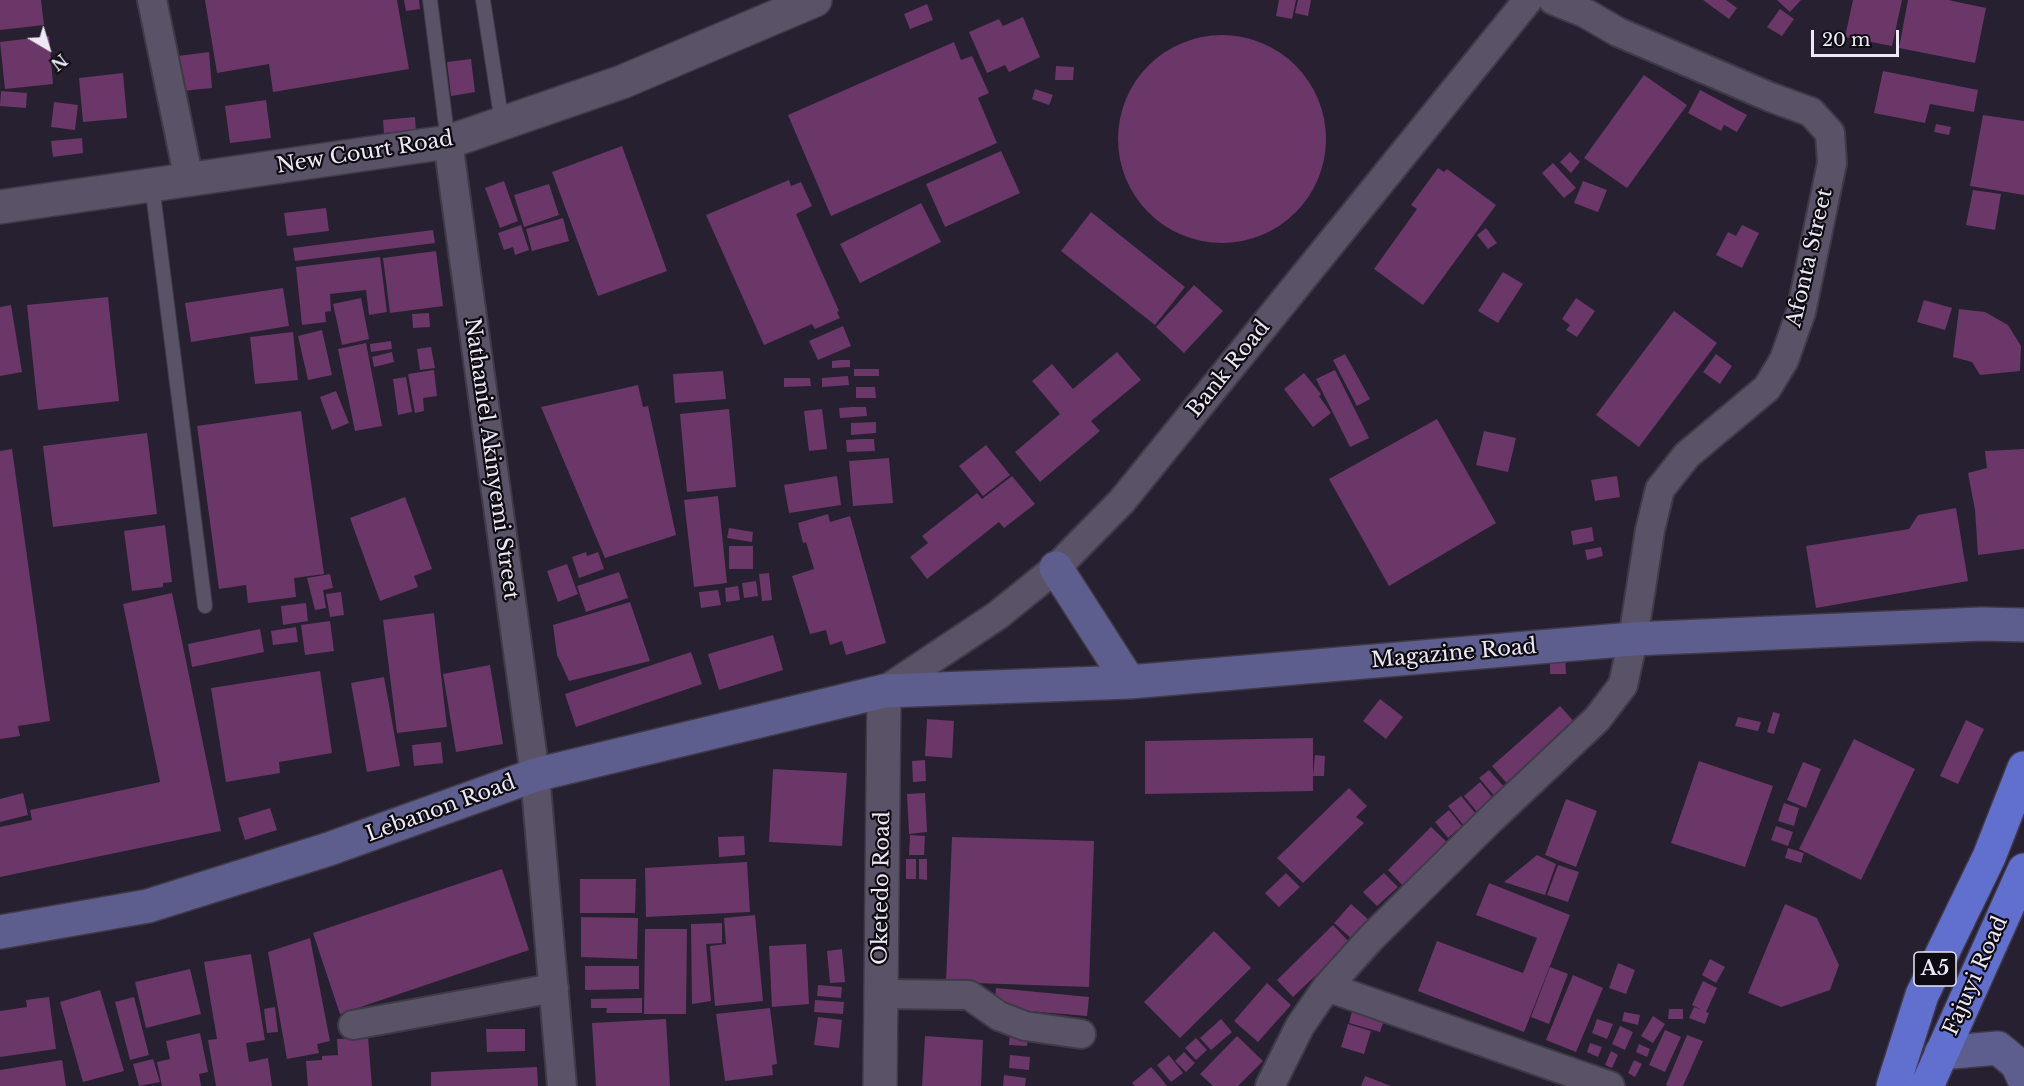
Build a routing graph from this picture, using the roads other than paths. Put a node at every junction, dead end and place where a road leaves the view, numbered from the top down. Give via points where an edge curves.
1 (152, 0) edge
2 (430, 0) edge
3 (483, 0) edge
4 (815, 0) edge
5 (1528, 0) edge
6 (1553, 0) edge
7 (502, 123) junction
8 (448, 142) junction
9 (189, 180) junction
10 (152, 185) junction
11 (0, 207) edge
12 (1056, 568) junction
13 (205, 606) dead end
14 (2024, 625) edge
15 (1633, 639) junction
16 (1129, 682) junction
17 (884, 691) junction
18 (2024, 768) edge
19 (535, 775) junction
20 (2020, 890) edge
21 (0, 932) edge
22 (1327, 987) junction
23 (554, 988) junction
24 (881, 994) junction
25 (353, 1025) dead end
26 (1081, 1034) dead end
27 (1941, 1053) junction
28 (2024, 1079) edge
29 (562, 1086) edge
30 (880, 1086) edge
31 (1270, 1086) edge
32 (1610, 1086) edge
33 (1893, 1086) edge
34 (1927, 1086) edge

1 - 9 street
2 - 8 lane
3 - 7 lane
4 - 7 street, New Court Road via 622,82
5 - 12 street, Bank Road via 1122,501
6 - 15 street, Afonta Street via 1618,32 1810,112 1830,133 1832,163 1801,312 1784,360 1767,388 1687,455 1660,489
7 - 8 street, New Court Road
8 - 9 street, New Court Road
8 - 19 street, Nathaniel Akinyemi Street
9 - 10 street, New Court Road
10 - 11 street, New Court Road
10 - 13 lane
12 - 16 main road
12 - 17 street, Bank Road via 998,615
14 - 15 main road, Magazine Road
15 - 16 main road, Magazine Road
15 - 22 street, Afonta Street via 1623,686 1597,719 1371,938
16 - 17 main road, Magazine Road
17 - 19 main road, Lebanon Road
17 - 24 street, Oketedo Road
18 - 33 highway, Fajuyi Road / A5 via 1989,857 1922,995
19 - 21 main road, Lebanon Road via 329,849 148,906
19 - 23 street, Nathaniel Akinyemi Street
20 - 27 highway, Fajuyi Road / A5
22 - 31 street, Afonta Street via 1300,1026
22 - 32 street
23 - 25 street
23 - 29 street, Nathaniel Akinyemi Street
24 - 26 street via 969,995 999,1016 1025,1026
24 - 30 street, Oketedo Road
27 - 28 main road via 1998,1048 2017,1064
27 - 34 highway, Fajuyi Road / A5

